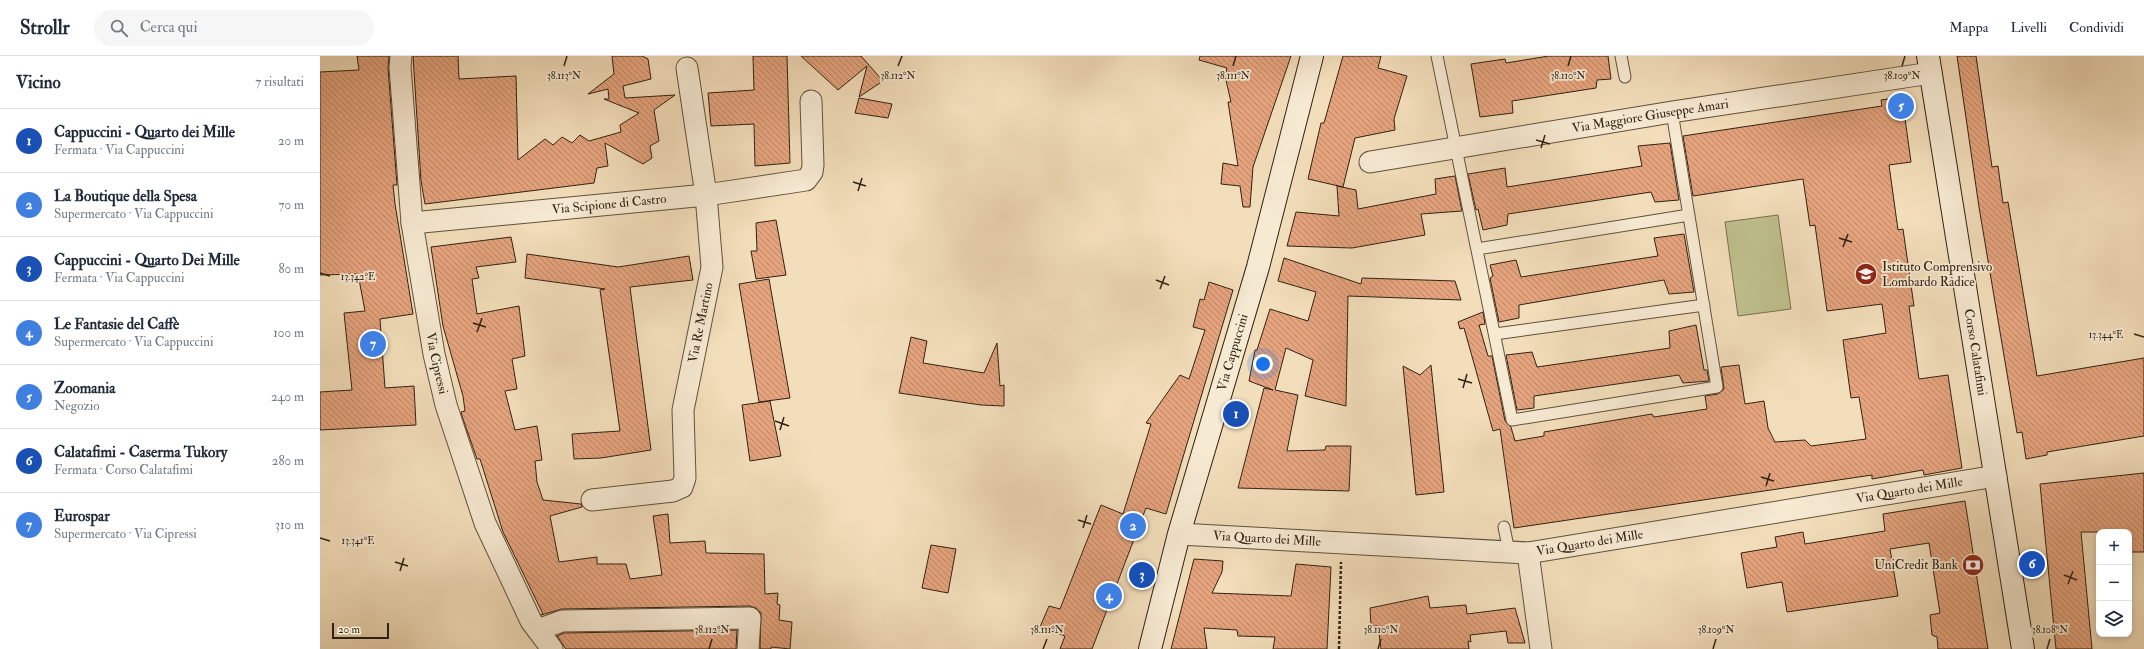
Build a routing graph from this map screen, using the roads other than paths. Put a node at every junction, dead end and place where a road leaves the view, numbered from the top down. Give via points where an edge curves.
1 (401, 56) edge
2 (1312, 56) edge
3 (1437, 56) edge
4 (1621, 56) edge
5 (1930, 64) edge
6 (687, 68) dead end
7 (1625, 77) dead end
8 (811, 101) dead end
9 (1672, 112) junction
10 (1456, 148) junction
11 (1370, 162) dead end
12 (706, 195) junction
13 (1689, 215) junction
14 (412, 223) junction
15 (1477, 249) junction
16 (1704, 305) junction
17 (1495, 334) junction
18 (1996, 476) junction
19 (592, 500) dead end
20 (1504, 527) dead end
21 (1179, 534) junction
22 (1518, 552) junction
23 (538, 630) junction
24 (552, 649) edge
25 (748, 649) edge
26 (1150, 649) edge
27 (1541, 649) edge
28 (2023, 649) edge

1 - 14 street, Via Cipressi
2 - 21 street, Via Cappuccini via 1258,267
3 - 10 lane
4 - 7 lane
5 - 9 street, Via Maggiore Giuseppe Amari
5 - 18 street, Corso Calatafimi
6 - 12 street, Via Re Martino
8 - 12 street, Via Scipione di Castro via 813,165 812,172 806,180
9 - 10 street, Via Maggiore Giuseppe Amari
9 - 13 lane
10 - 11 street, Via Maggiore Giuseppe Amari
10 - 15 lane
12 - 14 street, Via Scipione di Castro
12 - 19 street, Via Re Martino via 712,267 683,410 685,478 682,487
13 - 15 lane
13 - 16 lane
14 - 23 street, Via Cipressi via 434,354 446,405 485,523 531,621
15 - 17 lane
16 - 17 lane
16 - 17 lane via 1718,387 1512,420
18 - 22 street, Via Quarto dei Mille
18 - 28 street, Corso Calatafimi
20 - 22 lane
21 - 22 street, Via Quarto dei Mille
21 - 26 street, Via Cappuccini
22 - 27 street
23 - 24 street, Via Cipressi
23 - 25 street via 562,621 750,618

